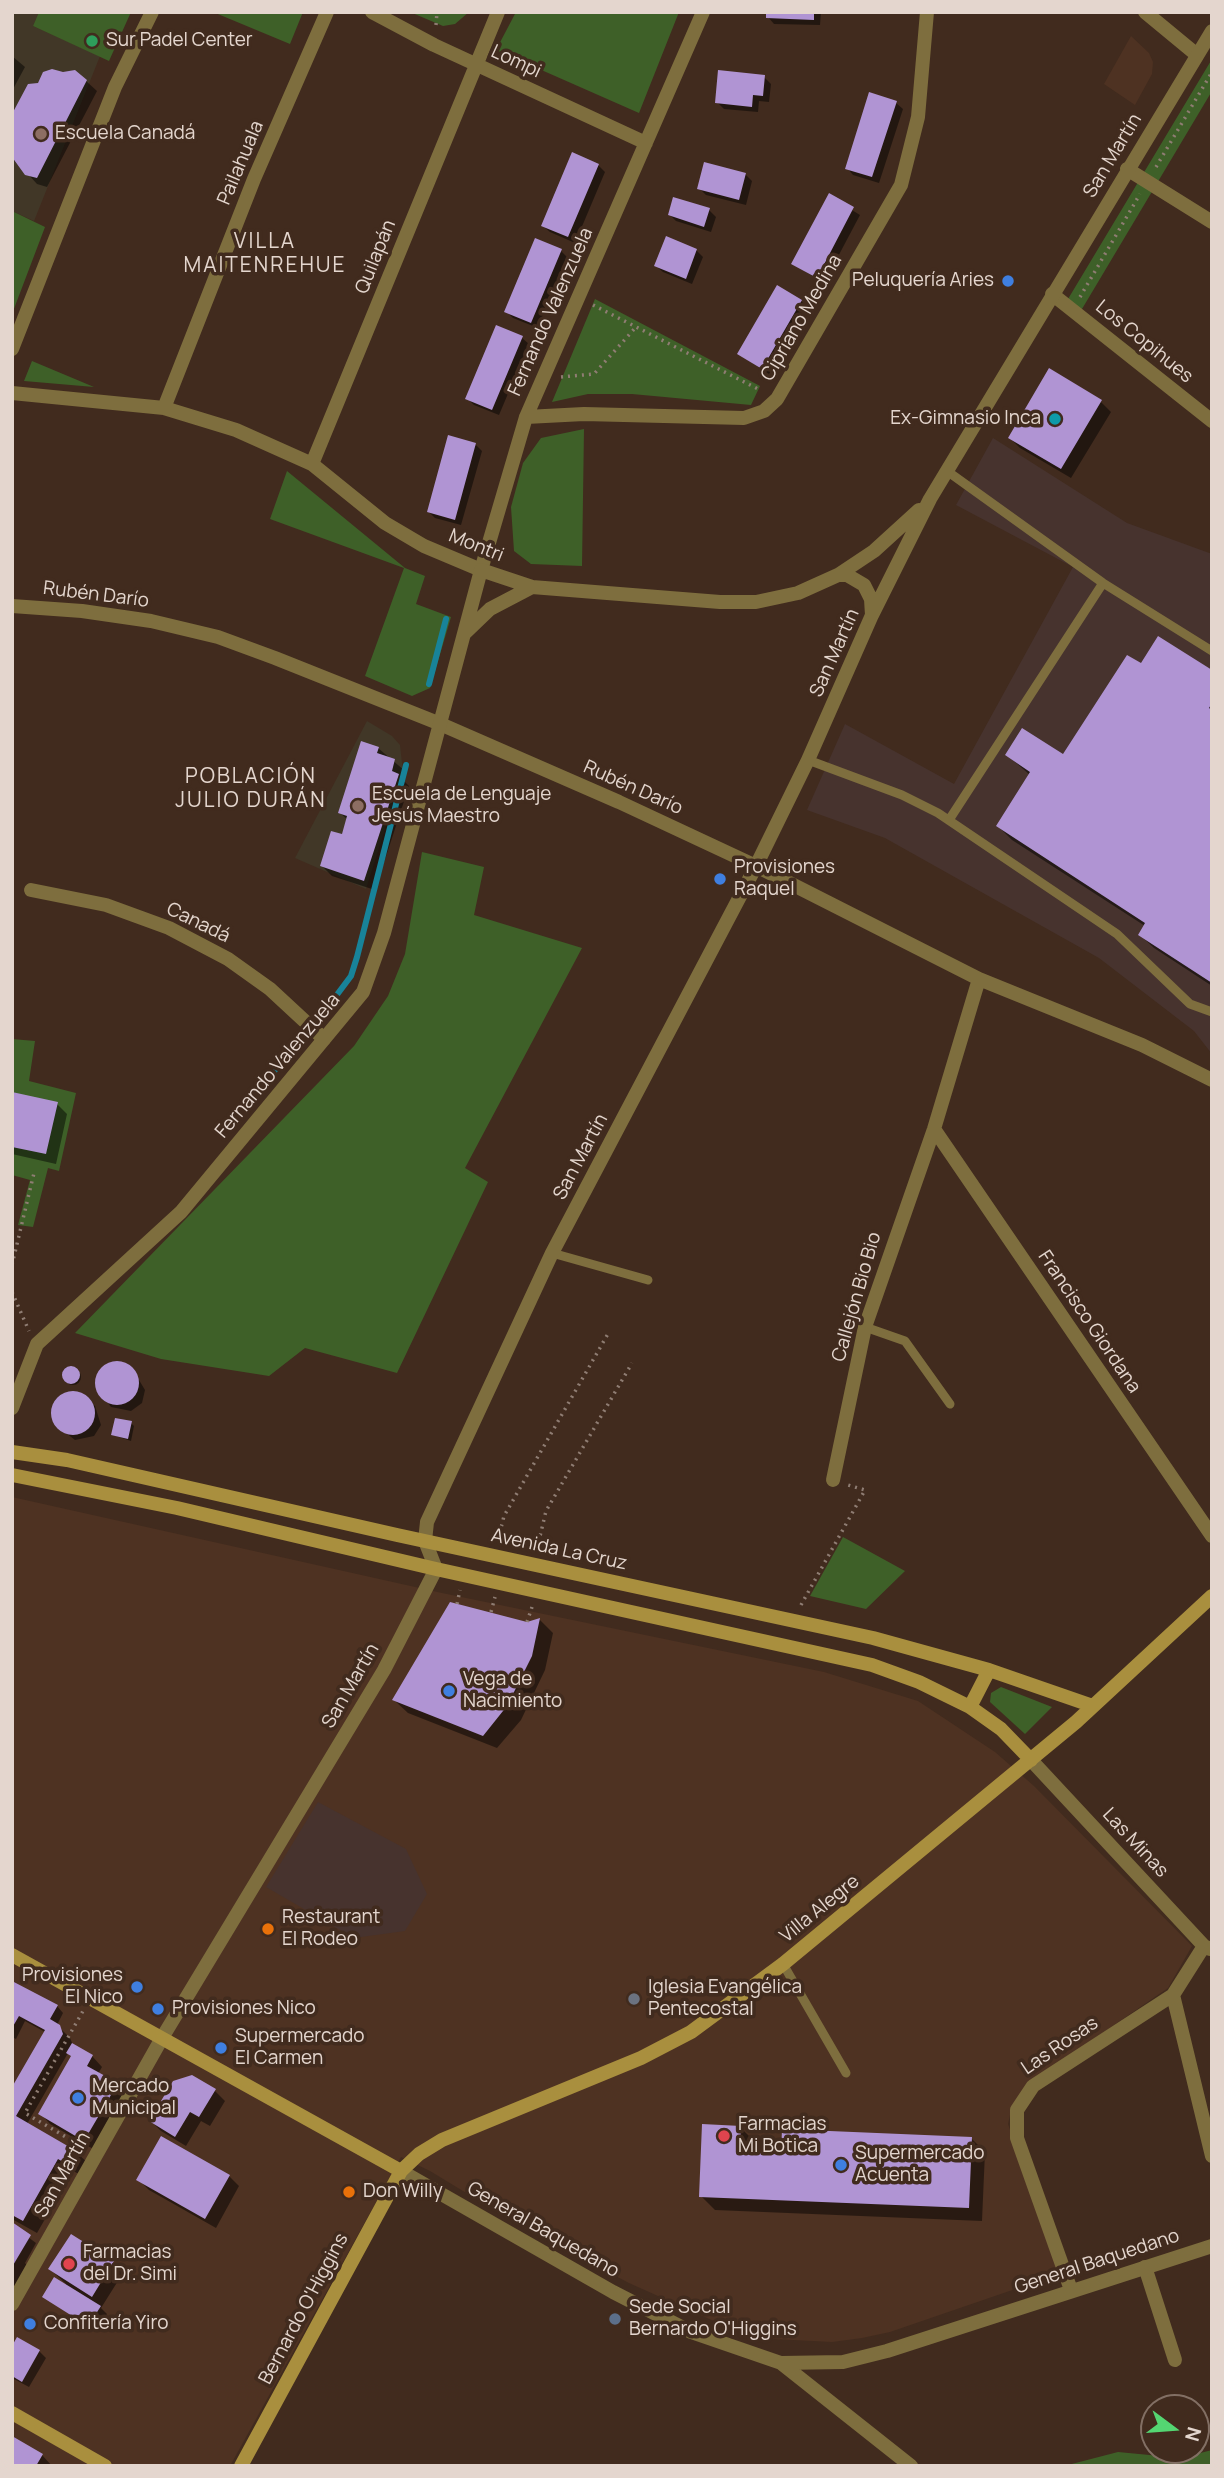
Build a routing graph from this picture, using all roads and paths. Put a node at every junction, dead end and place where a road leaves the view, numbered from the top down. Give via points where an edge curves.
1 (152, 12) edge
2 (327, 12) edge
3 (372, 12) edge
4 (437, 12) edge
5 (498, 12) edge
6 (703, 12) edge
7 (927, 12) edge
8 (1145, 12) edge
9 (436, 25) dead end
10 (1212, 31) edge
11 (1197, 55) junction
12 (475, 64) junction
13 (646, 143) junction
14 (1127, 169) junction
15 (1212, 222) edge
16 (1052, 293) junction
17 (578, 298) junction
18 (636, 327) junction
19 (12, 349) edge
20 (543, 378) junction
21 (12, 393) edge
22 (777, 399) junction
23 (164, 408) junction
24 (526, 417) junction
25 (1212, 421) edge
26 (312, 464) junction
27 (947, 471) junction
28 (930, 499) junction
29 (481, 570) junction
30 (838, 575) junction
31 (1103, 583) junction
32 (532, 587) junction
33 (12, 606) edge
34 (872, 615) junction
35 (462, 637) junction
36 (1212, 651) edge
37 (438, 723) junction
38 (808, 761) junction
39 (950, 820) junction
40 (756, 866) junction
41 (31, 890) dead end
42 (979, 979) junction
43 (1212, 1012) edge
44 (324, 1039) junction
45 (1212, 1080) edge
46 (934, 1129) junction
47 (34, 1173) dead end
48 (552, 1253) junction
49 (12, 1265) edge
50 (649, 1280) dead end
51 (12, 1292) edge
52 (865, 1327) junction
53 (609, 1332) dead end
54 (37, 1344) junction
55 (632, 1363) dead end
56 (950, 1404) dead end
57 (12, 1408) edge
58 (12, 1452) edge
59 (12, 1475) edge
60 (833, 1480) joint
61 (1212, 1536) edge
62 (425, 1541) junction
63 (494, 1556) junction
64 (533, 1564) junction
65 (436, 1569) junction
66 (1212, 1596) edge
67 (792, 1621) junction
68 (989, 1670) junction
69 (1093, 1706) junction
70 (970, 1707) junction
71 (1031, 1760) junction
72 (1208, 1948) edge
73 (12, 1955) edge
74 (783, 1964) junction
75 (1173, 1995) junction
76 (91, 1998) junction
77 (162, 2038) junction
78 (846, 2074) dead end
79 (97, 2155) junction
80 (1212, 2156) edge
81 (401, 2171) junction
82 (1212, 2246) edge
83 (1145, 2267) junction
84 (1071, 2290) junction
85 (12, 2304) edge
86 (1175, 2360) dead end
87 (781, 2363) junction
88 (12, 2413) edge
89 (105, 2466) edge
90 (241, 2466) edge
91 (911, 2466) edge

1 - 19 street via 115,87
2 - 23 street, Pailahuala via 249,192
3 - 12 street, Lompi
4 - 9 path
5 - 12 street, Quilapán
6 - 13 street, Fernando Valenzuela
7 - 22 street, Cipriano Medina via 918,117 901,185
8 - 11 street
10 - 11 street, San Martín
11 - 14 street, San Martín
12 - 13 street, Lompi
12 - 26 street, Quilapán
13 - 17 street, Fernando Valenzuela
14 - 15 street
14 - 16 street, San Martín
16 - 25 street, Los Copihues
16 - 27 street, San Martín
17 - 18 path
17 - 20 street, Fernando Valenzuela
18 - 20 path via 594,374
18 - 22 path
20 - 24 street, Fernando Valenzuela
21 - 23 street, Montri
22 - 24 street, Cipriano Medina via 764,411 744,418
23 - 26 street, Montri via 236,430
24 - 29 street, Fernando Valenzuela
26 - 29 street, Montri via 385,523
27 - 28 street, San Martín
27 - 31 lane
28 - 30 street, Montri via 874,551
28 - 34 street, San Martín
29 - 32 street, Montri
29 - 35 street, Fernando Valenzuela
30 - 32 street, Montri via 798,593 738,603
30 - 34 street via 864,585 872,599
31 - 36 lane
31 - 39 lane
32 - 35 street, Fernando Valenzuela via 490,609
33 - 37 street, Rubén Darío via 151,621 218,637
34 - 38 street, San Martín
35 - 37 street, Fernando Valenzuela
37 - 40 street, Rubén Darío
37 - 44 street, Fernando Valenzuela via 374,967 363,992
38 - 39 lane via 902,795
38 - 40 street, San Martín
39 - 43 lane via 1116,934 1190,1004
40 - 42 street, Rubén Darío
40 - 48 street, San Martín
41 - 44 street, Canadá via 106,905 169,928 239,966
42 - 45 street, Rubén Darío via 1142,1045
42 - 46 street, Callejón Bio Bio
44 - 54 street, Fernando Valenzuela via 181,1212
46 - 52 street, Callejón Bio Bio
46 - 61 street, Francisco Giordana
47 - 49 path
48 - 50 lane
48 - 62 street, San Martín via 427,1522
51 - 54 path
52 - 56 lane via 905,1341
52 - 60 street, Callejón Bio Bio
53 - 63 path via 504,1516
54 - 57 street, Fernando Valenzuela
55 - 64 path via 546,1511
58 - 62 main road, Avenida La Cruz via 67,1460
59 - 65 main road
60 - 67 path via 865,1490
62 - 63 main road, Avenida La Cruz
62 - 65 street
63 - 64 main road, Avenida La Cruz
64 - 67 main road, Avenida La Cruz
65 - 70 main road via 872,1665
65 - 77 street, San Martín via 384,1670
66 - 69 main road, Villa Alegre
67 - 68 main road, Avenida La Cruz
68 - 69 main road, Avenida La Cruz
68 - 70 main road
69 - 71 main road, Villa Alegre
70 - 71 main road via 1001,1729
71 - 72 street, Las Minas
71 - 74 main road, Villa Alegre
72 - 75 street, Las Rosas
73 - 76 main road, General Baquedano
74 - 78 lane
74 - 81 main road, Villa Alegre via 691,2032 641,2058 442,2140
75 - 80 street
75 - 84 street, Las Rosas via 1033,2087 1017,2110 1017,2138
76 - 77 main road, General Baquedano
76 - 79 path via 24,2113
77 - 79 street, San Martín
77 - 81 main road, General Baquedano
79 - 85 street, San Martín
81 - 87 street, General Baquedano via 691,2332
81 - 90 main road, Bernardo O'Higgins
82 - 83 street, General Baquedano
83 - 84 street, General Baquedano
83 - 86 street
84 - 87 street, General Baquedano via 887,2351 843,2362
87 - 91 street
88 - 89 main road

